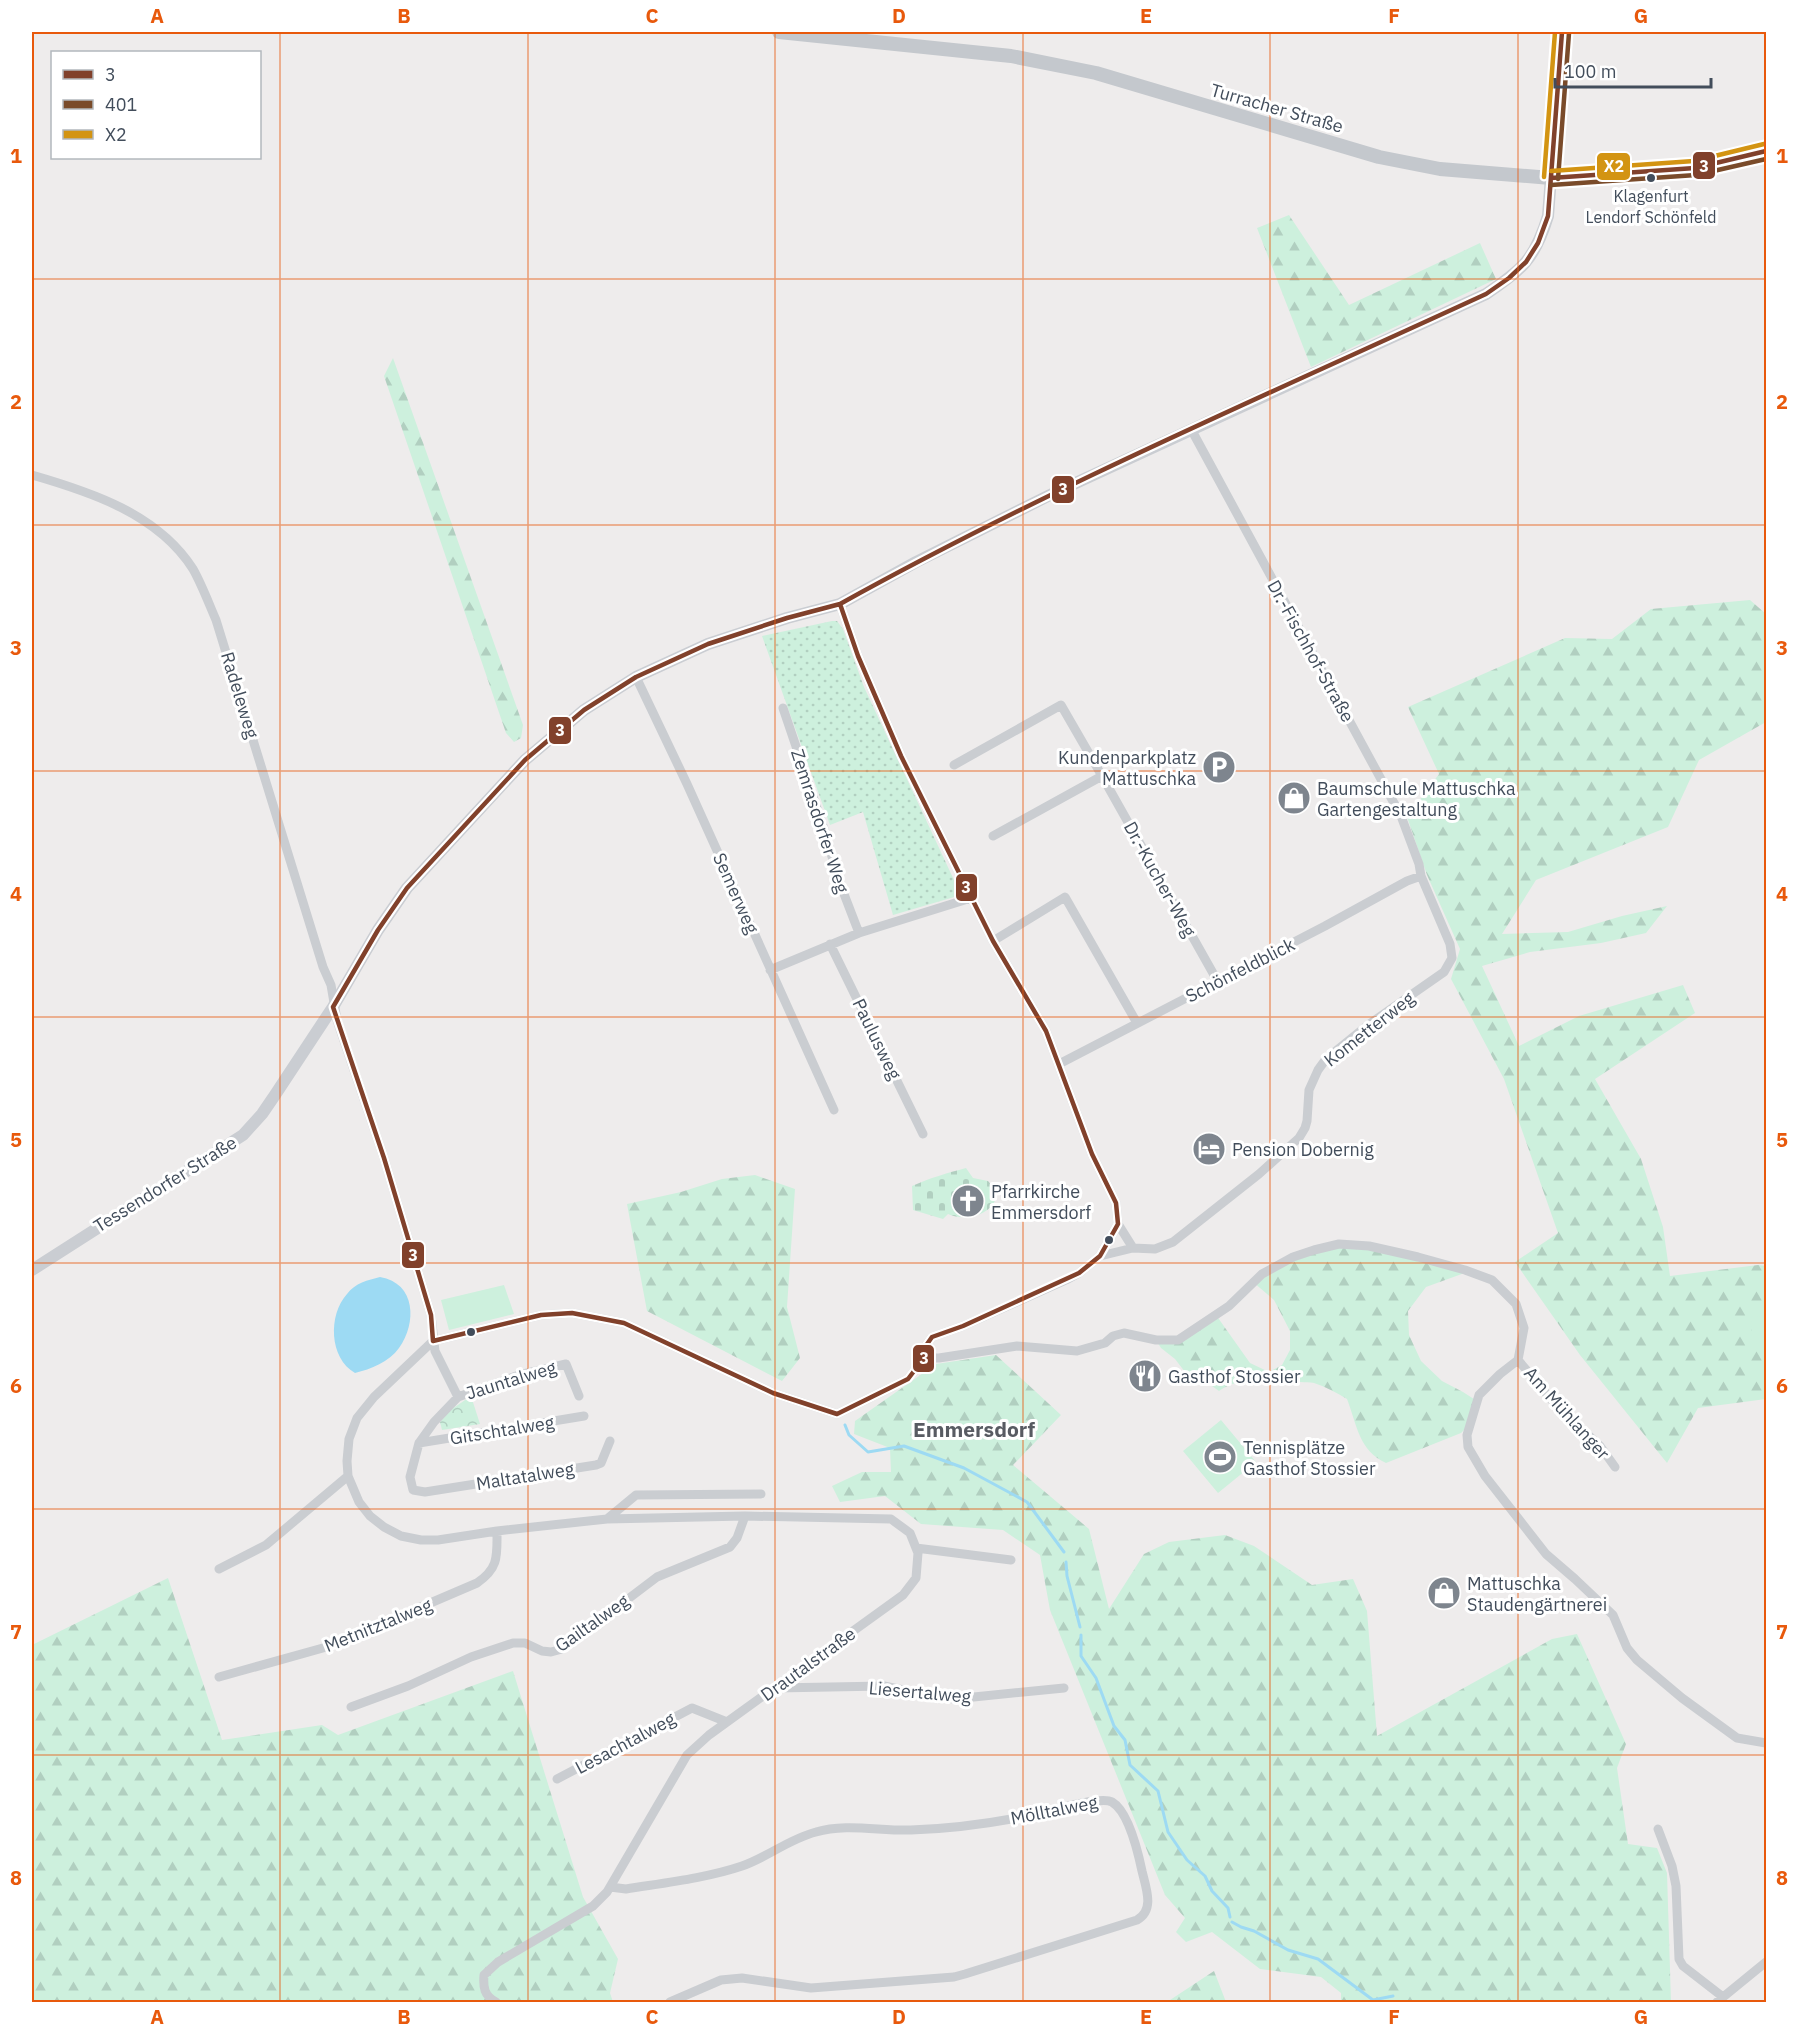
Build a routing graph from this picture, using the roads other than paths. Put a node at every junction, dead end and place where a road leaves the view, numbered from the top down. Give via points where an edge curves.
1 (779, 32) edge
2 (1562, 32) edge
3 (1767, 152) edge
4 (1551, 178) junction
5 (1191, 429) junction
6 (32, 475) edge
7 (840, 604) junction
8 (636, 677) junction
9 (783, 708) dead end
10 (954, 765) dead end
11 (1102, 776) junction
12 (993, 836) dead end
13 (1421, 876) junction
14 (971, 898) junction
15 (859, 933) junction
16 (993, 940) junction
17 (830, 944) junction
18 (770, 970) junction
19 (1218, 982) junction
20 (333, 1007) junction
21 (1137, 1023) junction
22 (1059, 1064) junction
23 (834, 1110) dead end
24 (923, 1134) dead end
25 (1118, 1224) junction
26 (1133, 1248) junction
27 (1100, 1256) junction
28 (32, 1270) edge
29 (433, 1341) junction
30 (927, 1354) junction
31 (1518, 1360) junction
32 (458, 1396) junction
33 (579, 1396) dead end
34 (584, 1416) dead end
35 (610, 1441) dead end
36 (419, 1443) junction
37 (1615, 1467) dead end
38 (348, 1476) junction
39 (761, 1494) dead end
40 (745, 1516) junction
41 (607, 1519) junction
42 (497, 1531) junction
43 (916, 1548) junction
44 (1011, 1560) dead end
45 (219, 1569) dead end
46 (219, 1677) dead end
47 (776, 1688) junction
48 (1064, 1688) dead end
49 (351, 1707) dead end
50 (727, 1722) junction
51 (1767, 1743) edge
52 (557, 1779) dead end
53 (1658, 1829) dead end
54 (610, 1887) junction
55 (1767, 1962) edge
56 (1720, 2000) edge
57 (496, 2002) edge
58 (670, 2002) edge

1 - 4 main road, Turracher Straße via 1011,56 1096,73 1379,157 1440,169
2 - 4 street, Tessendorfer Straße
3 - 4 main road, Turracher Straße via 1695,168
4 - 5 street, Tessendorfer Straße via 1548,216 1541,240 1511,277 1486,294
5 - 7 street, Tessendorfer Straße via 1054,493
5 - 13 street, Dr.-Fischhof-Straße via 1401,816
6 - 20 street, Radeleweg via 96,496 157,529 194,571 216,620 331,985
7 - 8 street, Tessendorfer Straße via 708,644
7 - 14 street via 874,696
8 - 18 street, Semerweg
8 - 20 street, Tessendorfer Straße via 584,710 525,760 407,888
9 - 15 street, Zemrasdorfer Weg
10 - 11 street, Dr.-Kucher-Weg via 1061,705
11 - 12 street
11 - 19 street, Dr.-Kucher-Weg
13 - 19 street, Schönfeldblick
13 - 26 street, Kometterweg via 1450,944 1452,958 1444,972 1326,1059 1309,1090 1305,1128 1259,1174 1173,1242 1155,1249
14 - 15 street
14 - 16 street
15 - 17 street
16 - 21 street via 1065,897
16 - 22 street via 1046,1032
17 - 18 street
17 - 24 street, Paulusweg
18 - 23 street, Semerweg
19 - 21 street, Schönfeldblick
20 - 28 street, Tessendorfer Straße via 262,1114 243,1135
20 - 29 street via 384,1158 431,1315
21 - 22 street, Schönfeldblick
22 - 25 street via 1092,1154 1114,1197
25 - 26 street
25 - 27 street
26 - 27 street, Kometterweg
27 - 30 street via 1066,1280 932,1337 925,1347
29 - 30 street via 541,1315 572,1313 624,1323 773,1393 837,1414 908,1379
29 - 32 street
29 - 38 street via 357,1418 349,1440
30 - 31 street via 939,1358 1030,1346 1077,1351 1124,1334 1178,1340 1229,1306 1262,1274 1293,1257 1339,1244 1370,1246 1418,1257 1492,1280 1516,1304 1524,1328
31 - 37 street, Am Mühlanger
31 - 51 street via 1479,1395 1473,1414 1468,1447 1485,1476 1546,1554 1613,1615 1627,1648 1637,1660 1737,1737
32 - 33 street, Jauntalweg via 566,1364
32 - 36 street
34 - 36 street, Gitschtalweg
35 - 36 street, Maltatalweg via 596,1465 425,1492 413,1490 410,1477
38 - 42 street via 370,1516 401,1536 438,1540
38 - 45 street via 266,1545
39 - 41 street via 636,1496
40 - 41 street
40 - 43 street via 891,1519 910,1533
40 - 49 street, Gailtalweg via 730,1547 657,1577 562,1649 542,1652 525,1643 513,1643
41 - 42 street
42 - 46 street, Metnitztalweg via 494,1568 477,1583 330,1646
43 - 44 street
43 - 47 street, Drautalstraße via 916,1578 903,1595
47 - 48 street, Liesertalweg via 884,1686 954,1699
47 - 50 street, Drautalstraße
50 - 52 street, Lesachtalweg via 692,1708
50 - 54 street, Drautalstraße via 687,1755
53 - 56 street via 1676,1886 1679,1959
54 - 57 street, Drautalstraße via 593,1906 498,1962 484,1975 483,1988 489,1999
54 - 58 street, Mölltalweg via 627,1889 741,1867 799,1838 834,1829 969,1826 1099,1800 1112,1802 1129,1827 1148,1905 1137,1920 954,1977 812,1988 742,1978 721,1980
55 - 56 street

